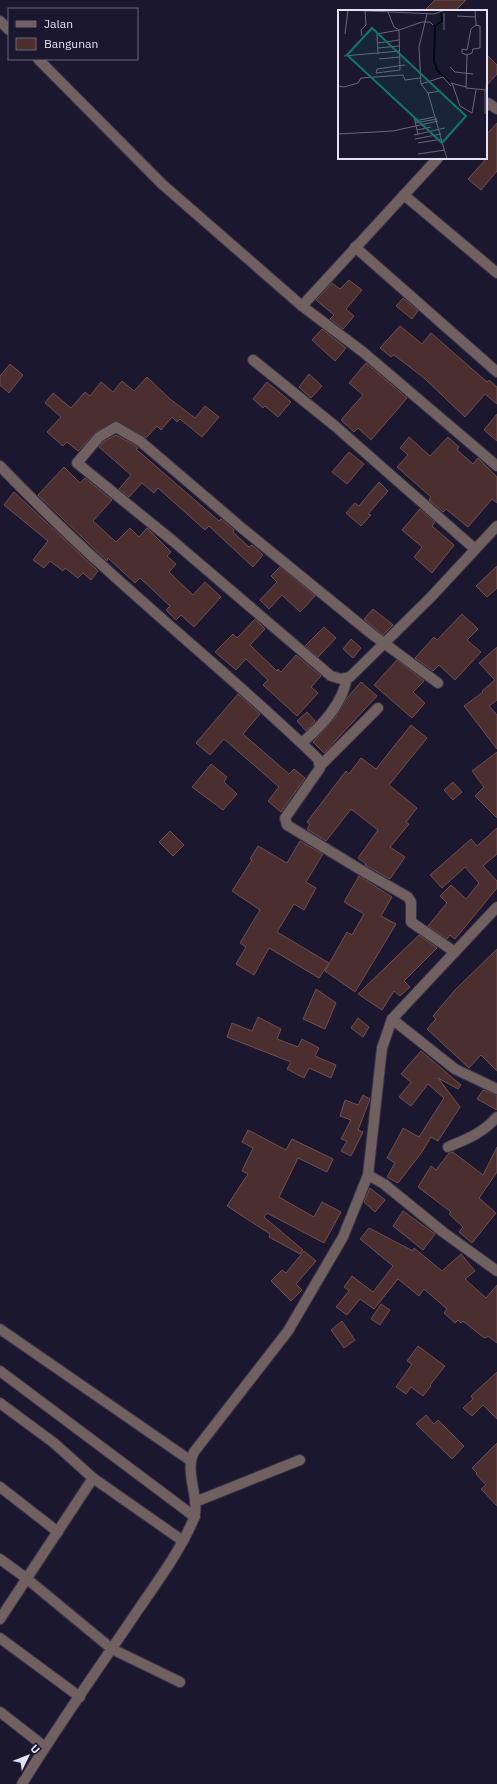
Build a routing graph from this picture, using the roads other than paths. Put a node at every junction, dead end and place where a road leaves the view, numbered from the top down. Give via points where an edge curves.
1 (0, 21) edge
2 (8, 29) edge
3 (39, 60) edge
4 (487, 104) edge
5 (497, 109) edge
6 (437, 159) edge
7 (404, 195) junction
8 (355, 247) junction
9 (497, 273) edge
10 (302, 306) junction
11 (254, 360) dead end
12 (497, 372) edge
13 (0, 466) edge
14 (497, 466) edge
15 (497, 526) edge
16 (475, 550) junction
17 (384, 644) junction
18 (347, 678) junction
19 (438, 683) dead end
20 (378, 708) dead end
21 (302, 743) junction
22 (321, 765) junction
23 (497, 907) edge
24 (455, 952) junction
25 (392, 1019) junction
26 (497, 1089) edge
27 (497, 1117) edge
28 (448, 1147) dead end
29 (368, 1175) junction
30 (497, 1271) edge
31 (0, 1329) edge
32 (0, 1371) edge
33 (0, 1403) edge
34 (300, 1460) dead end
35 (191, 1461) junction
36 (93, 1478) junction
37 (0, 1487) edge
38 (195, 1502) junction
39 (195, 1517) junction
40 (58, 1532) junction
41 (183, 1541) junction
42 (0, 1559) edge
43 (26, 1578) junction
44 (0, 1619) edge
45 (0, 1638) edge
46 (112, 1649) junction
47 (180, 1682) dead end
48 (80, 1697) junction
49 (0, 1712) edge
50 (45, 1747) junction
51 (22, 1784) edge

1 - 2 street
3 - 10 street via 162,184
4 - 5 street
6 - 7 street
7 - 8 street
7 - 9 street
8 - 10 street
8 - 12 street
10 - 14 street via 364,352
11 - 16 street via 335,426
13 - 21 street via 103,567
15 - 16 street
16 - 17 street
17 - 18 street
17 - 18 street via 140,441 116,427 99,437 77,463 184,550 331,676
17 - 19 street
18 - 21 street via 340,700 319,728
20 - 22 street
21 - 22 street
22 - 24 street via 285,818 286,823 406,895 411,902 410,922
23 - 24 street
24 - 25 street
25 - 26 street via 455,1069
25 - 29 street via 382,1048
27 - 28 street via 477,1135
29 - 30 street via 384,1184 443,1232
29 - 35 street via 343,1237 288,1331 197,1449
31 - 35 street
32 - 39 street
33 - 36 street via 54,1443
34 - 38 street
35 - 38 street
36 - 40 street
36 - 41 street
37 - 40 street
38 - 39 street
39 - 41 street
40 - 43 street
41 - 46 street
42 - 43 street
43 - 44 street
43 - 46 street
45 - 48 street
46 - 47 street
46 - 48 street
48 - 50 street
49 - 50 street
50 - 51 street

